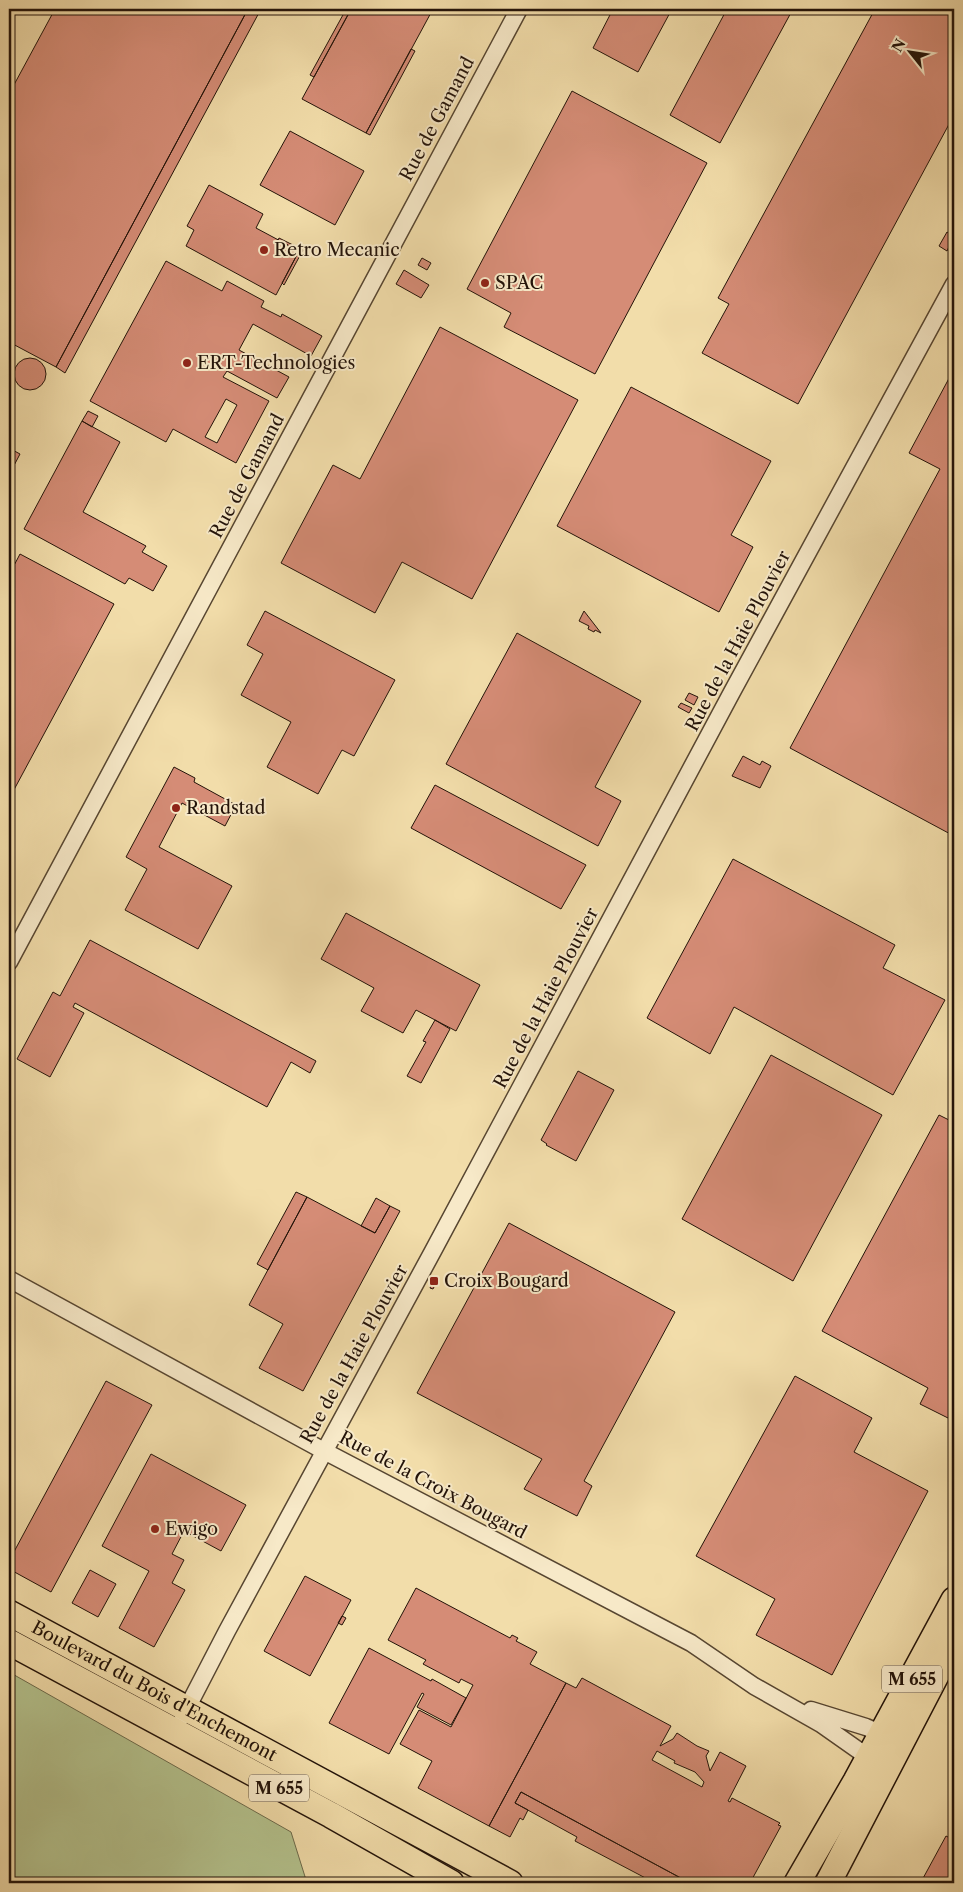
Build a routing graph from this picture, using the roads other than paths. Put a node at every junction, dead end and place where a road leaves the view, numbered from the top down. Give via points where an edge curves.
1 (519, 9) edge
2 (954, 284) edge
3 (9, 962) edge
4 (9, 1279) edge
5 (324, 1450) junction
6 (954, 1600) edge
7 (9, 1613) edge
8 (954, 1641) edge
9 (9, 1642) edge
10 (782, 1701) junction
11 (186, 1709) junction
12 (175, 1731) junction
13 (892, 1738) junction
14 (878, 1764) junction
15 (451, 1883) edge
16 (510, 1883) edge
17 (797, 1883) edge
18 (828, 1883) edge

1 - 3 street, Rue de Gamand
2 - 5 street, Rue de la Haie Plouvier
4 - 5 street, Rue de la Croix Bougard
5 - 10 street, Rue de la Croix Bougard via 673,1633
5 - 11 street, Rue de la Haie Plouvier
6 - 13 main road, M 655
7 - 11 main road, Boulevard du Bois d'Enchemont / M 655
8 - 13 main road, M 655
9 - 12 main road, Boulevard du Bois d'Enchemont / M 655
10 - 13 street via 866,1726
10 - 14 street
11 - 12 street, Rue de la Haie Plouvier
11 - 16 main road, Boulevard du Bois d'Enchemont / M 655
12 - 15 main road, Boulevard du Bois d'Enchemont / M 655
13 - 14 main road, M 655
14 - 17 main road, M 655
14 - 18 main road, M 655

